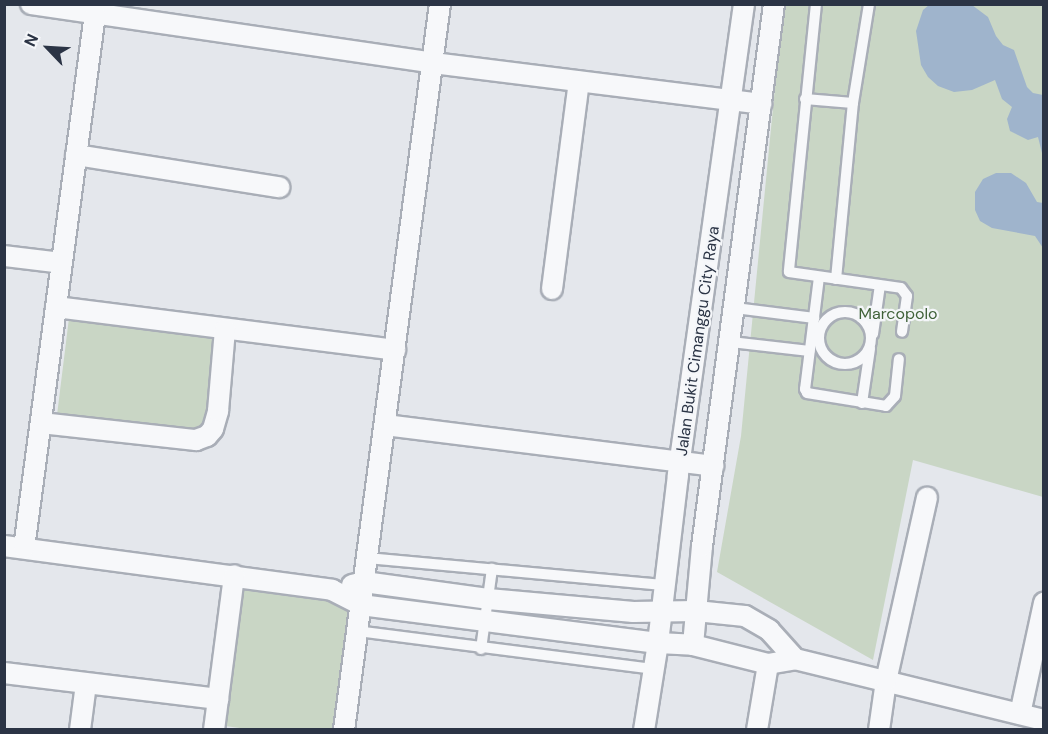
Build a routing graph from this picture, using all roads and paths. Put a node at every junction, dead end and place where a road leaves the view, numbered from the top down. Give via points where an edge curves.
1 (31, 4) edge
2 (440, 4) edge
3 (744, 4) edge
4 (774, 4) edge
5 (816, 4) edge
6 (869, 4) edge
7 (95, 14) junction
8 (433, 63) junction
9 (579, 82) junction
10 (805, 99) junction
11 (732, 101) junction
12 (853, 103) junction
13 (761, 104) junction
14 (76, 155) junction
15 (279, 187) dead end
16 (4, 256) edge
17 (62, 263) junction
18 (819, 277) junction
19 (836, 279) junction
20 (880, 285) junction
21 (552, 289) dead end
22 (56, 307) junction
23 (735, 308) junction
24 (814, 318) junction
25 (225, 328) junction
26 (902, 332) dead end
27 (815, 335) junction
28 (731, 342) junction
29 (872, 342) junction
30 (395, 350) junction
31 (810, 351) junction
32 (899, 359) dead end
33 (862, 402) junction
34 (41, 423) junction
35 (385, 425) junction
36 (681, 462) junction
37 (713, 466) junction
38 (927, 498) dead end
39 (14, 547) edge
40 (367, 558) junction
41 (492, 569) junction
42 (234, 575) junction
43 (364, 582) junction
44 (666, 585) junction
45 (332, 590) junction
46 (488, 599) junction
47 (1044, 603) edge
48 (361, 605) junction
49 (662, 611) junction
50 (696, 611) junction
51 (484, 622) junction
52 (357, 631) junction
53 (658, 643) junction
54 (693, 645) junction
55 (481, 649) junction
56 (795, 660) junction
57 (768, 664) junction
58 (652, 669) junction
59 (4, 673) edge
60 (886, 681) junction
61 (86, 684) junction
62 (218, 699) junction
63 (1020, 714) junction
64 (1044, 720) edge
65 (80, 729) edge
66 (214, 729) edge
67 (344, 729) edge
68 (644, 729) edge
69 (757, 729) edge
70 (879, 729) edge

1 - 7 street
2 - 8 street
3 - 11 street, Jalan Bukit Cimanggu City Raya
4 - 13 street, Jalan Bukit Cimanggu City Raya
5 - 10 lane
6 - 12 lane
7 - 8 street
7 - 14 street
8 - 9 street
8 - 30 street
9 - 11 street
9 - 21 street
10 - 12 lane
10 - 18 lane via 788,269 792,274
11 - 13 street
11 - 36 street, Jalan Bukit Cimanggu City Raya
12 - 19 lane
13 - 23 street, Jalan Bukit Cimanggu City Raya
14 - 15 street
14 - 17 street
16 - 17 street
17 - 22 street
18 - 19 lane
18 - 24 lane
19 - 20 lane
20 - 26 lane via 905,290
20 - 29 lane
22 - 25 street
22 - 34 street
23 - 24 lane
23 - 28 street, Jalan Bukit Cimanggu City Raya
24 - 27 lane
25 - 30 street
25 - 34 street via 218,411 207,436 196,440
27 - 29 lane via 826,357 841,364 857,362
27 - 29 lane via 832,315 848,312 869,325
27 - 31 lane
28 - 31 lane
28 - 37 street, Jalan Bukit Cimanggu City Raya
29 - 33 lane
30 - 35 street
31 - 33 lane via 807,393
32 - 33 lane via 892,402 886,406
34 - 39 street
35 - 36 street
35 - 40 street
36 - 37 street
36 - 44 street, Jalan Bukit Cimanggu City Raya
37 - 50 street, Jalan Bukit Cimanggu City Raya
38 - 60 street
39 - 42 street
40 - 41 lane
40 - 43 street
41 - 44 lane
41 - 46 lane
42 - 45 street
42 - 62 street
43 - 45 street
43 - 46 street
43 - 48 street
44 - 49 street, Jalan Bukit Cimanggu City Raya
45 - 48 street
46 - 49 street
46 - 51 lane
47 - 63 street
48 - 51 street
48 - 52 street
49 - 50 street
49 - 53 street, Jalan Bukit Cimanggu City Raya
50 - 54 street, Jalan Bukit Cimanggu City Raya
50 - 56 street via 745,616 768,630
51 - 53 street
51 - 55 lane
52 - 55 lane
52 - 67 street
53 - 54 street
53 - 58 street, Jalan Bukit Cimanggu City Raya
54 - 57 street
55 - 58 lane
56 - 57 street
56 - 60 street
57 - 69 street
58 - 68 street, Jalan Bukit Cimanggu City Raya
59 - 61 street
60 - 63 street
60 - 70 street
61 - 62 street
61 - 65 street
62 - 66 street
63 - 64 street

